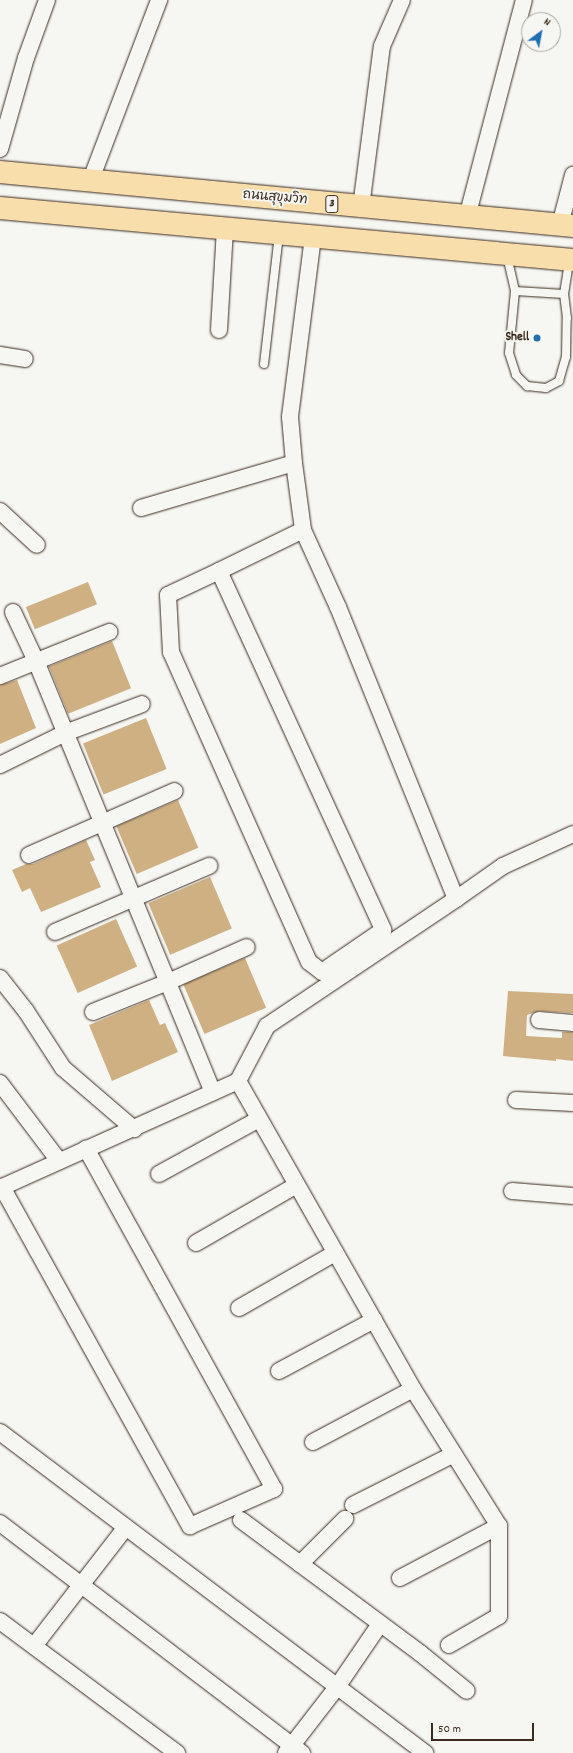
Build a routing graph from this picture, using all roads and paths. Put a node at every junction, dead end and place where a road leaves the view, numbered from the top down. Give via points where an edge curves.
1 (47, 0) edge
2 (158, 0) edge
3 (402, 0) edge
4 (524, 0) edge
5 (0, 149) edge
6 (0, 172) edge
7 (573, 175) edge
8 (90, 182) junction
9 (362, 207) junction
10 (0, 208) edge
11 (467, 217) junction
12 (566, 226) edge
13 (225, 229) junction
14 (279, 234) junction
15 (314, 237) junction
16 (506, 254) junction
17 (571, 260) edge
18 (515, 291) junction
19 (564, 294) junction
20 (219, 330) dead end
21 (0, 355) edge
22 (25, 359) dead end
23 (264, 364) dead end
24 (294, 462) junction
25 (141, 508) dead end
26 (0, 511) edge
27 (303, 530) junction
28 (37, 545) dead end
29 (219, 571) junction
30 (13, 612) dead end
31 (109, 632) dead end
32 (36, 661) junction
33 (0, 676) edge
34 (142, 704) dead end
35 (65, 733) junction
36 (0, 765) edge
37 (175, 791) dead end
38 (102, 823) junction
39 (573, 834) edge
40 (29, 855) dead end
41 (209, 866) dead end
42 (133, 898) junction
43 (456, 899) junction
44 (54, 932) dead end
45 (247, 947) dead end
46 (0, 978) edge
47 (168, 982) junction
48 (93, 1012) dead end
49 (539, 1020) dead end
50 (573, 1023) edge
51 (238, 1081) junction
52 (0, 1083) edge
53 (213, 1092) junction
54 (516, 1100) dead end
55 (573, 1103) edge
56 (259, 1119) junction
57 (134, 1129) junction
58 (86, 1149) junction
59 (59, 1161) junction
60 (160, 1174) dead end
61 (297, 1185) junction
62 (1, 1187) edge
63 (512, 1191) dead end
64 (573, 1196) edge
65 (196, 1243) dead end
66 (335, 1253) junction
67 (239, 1308) dead end
68 (374, 1320) junction
69 (279, 1371) dead end
70 (413, 1389) junction
71 (0, 1432) edge
72 (313, 1442) dead end
73 (454, 1454) junction
74 (241, 1520) dead end
75 (0, 1523) edge
76 (499, 1526) junction
77 (126, 1527) junction
78 (300, 1564) junction
79 (400, 1578) dead end
80 (82, 1586) junction
81 (0, 1621) edge
82 (380, 1624) junction
83 (449, 1645) dead end
84 (34, 1646) junction
85 (337, 1687) junction
86 (467, 1691) dead end
87 (293, 1750) edge
88 (177, 1753) edge
89 (425, 1753) edge

1 - 5 street via 26,58
2 - 8 street
3 - 9 street via 382,46
4 - 11 street
6 - 8 highway, ถนนสุขุมวิท / 3
7 - 12 street
8 - 9 highway, ถนนสุขุมวิท / 3
9 - 11 highway, ถนนสุขุมวิท / 3
10 - 13 highway
11 - 12 highway, ถนนสุขุมวิท / 3
13 - 14 highway
13 - 20 street
14 - 15 highway
14 - 23 lane
15 - 16 highway
15 - 24 street via 290,417
16 - 17 highway
16 - 18 lane
17 - 19 lane
18 - 19 lane
18 - 19 lane via 509,354 516,375 527,386 546,388 559,380 566,357 567,318
21 - 22 street
24 - 25 street
24 - 27 street
26 - 28 street
27 - 29 street
27 - 43 street via 338,607
29 - 29 street via 168,596 171,652 309,962 322,972 383,930
30 - 32 street
31 - 32 street
32 - 33 street
32 - 35 street
34 - 35 street
35 - 36 street
35 - 38 street
37 - 38 street
38 - 40 street
38 - 42 street
39 - 43 street via 503,866
41 - 42 street
42 - 44 street
42 - 47 street
43 - 51 street via 267,1026
45 - 47 street
46 - 57 street via 26,1011 63,1068
47 - 48 street
47 - 53 street
49 - 50 street
51 - 53 street
51 - 56 street
52 - 59 street
53 - 57 street
54 - 55 street
56 - 60 street
56 - 61 street
57 - 58 street
58 - 59 street
58 - 62 street via 274,1489 190,1526
59 - 62 street
61 - 65 street
61 - 66 street
63 - 64 street
66 - 67 street
66 - 68 street
68 - 69 street
68 - 70 street
70 - 72 street
70 - 73 street
71 - 77 street
73 - 76 street
73 - 78 street via 349,1512
74 - 78 street
75 - 80 street
76 - 79 street
76 - 83 street via 499,1616
77 - 80 street
77 - 85 street
78 - 82 street
80 - 84 street
80 - 87 street
81 - 84 street
82 - 85 street
82 - 86 street
84 - 88 street
85 - 87 street
85 - 89 street

